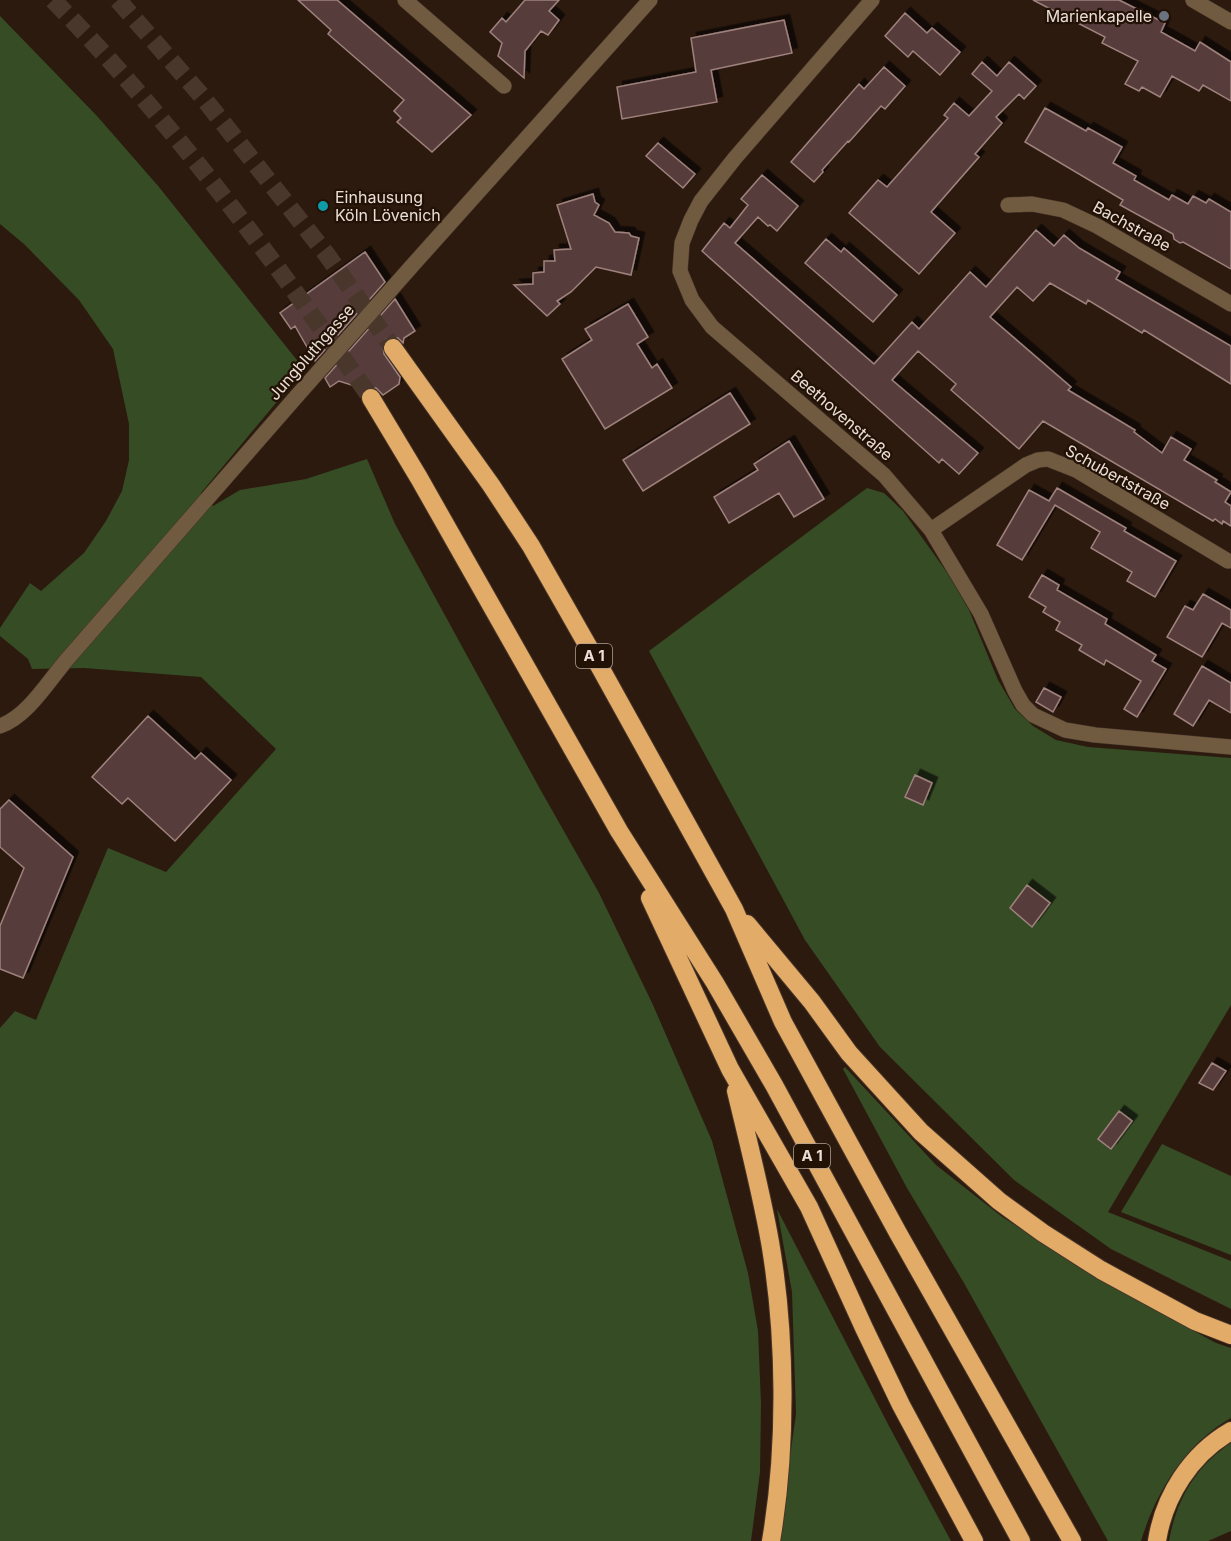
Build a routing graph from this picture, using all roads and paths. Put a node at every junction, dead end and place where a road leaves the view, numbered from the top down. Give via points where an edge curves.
1 (405, 0) edge
2 (650, 0) edge
3 (872, 0) edge
4 (1193, 0) edge
5 (1231, 22) edge
6 (504, 86) dead end
7 (1008, 204) dead end
8 (1231, 303) edge
9 (393, 348) tunnel mouth
10 (370, 398) tunnel mouth
11 (931, 530) junction
12 (1228, 561) dead end
13 (0, 726) edge
14 (1231, 747) edge
15 (619, 831) junction
16 (734, 909) junction
17 (730, 1069) junction
18 (1231, 1335) edge
19 (1231, 1431) edge
20 (1071, 1540) edge
21 (771, 1541) edge
22 (974, 1541) edge
23 (1021, 1541) edge
24 (1157, 1541) edge

1 - 6 street
2 - 13 street, Jungbluthgasse, bridge via 296,397 29,706
3 - 11 street, Beethovenstraße via 701,201 682,243 680,271 692,300 712,327 884,475
4 - 5 street
7 - 8 street, Bachstraße via 1064,210
9 - 16 highway, A 1 via 531,546
10 - 15 highway, A 1 via 419,477
11 - 12 street, Schubertstraße via 1026,465 1048,459 1076,470
11 - 14 street, Beethovenstraße via 981,614 1015,691 1033,715 1065,730 1095,735
15 - 17 highway
15 - 23 highway, A 1 via 774,1085
16 - 18 highway via 849,1053 897,1106 999,1201 1101,1270 1196,1321
16 - 20 highway, A 1 via 783,1022
17 - 21 highway via 760,1189 777,1302 782,1410
17 - 22 highway via 809,1207 892,1386
19 - 24 highway via 1185,1472 1167,1506

